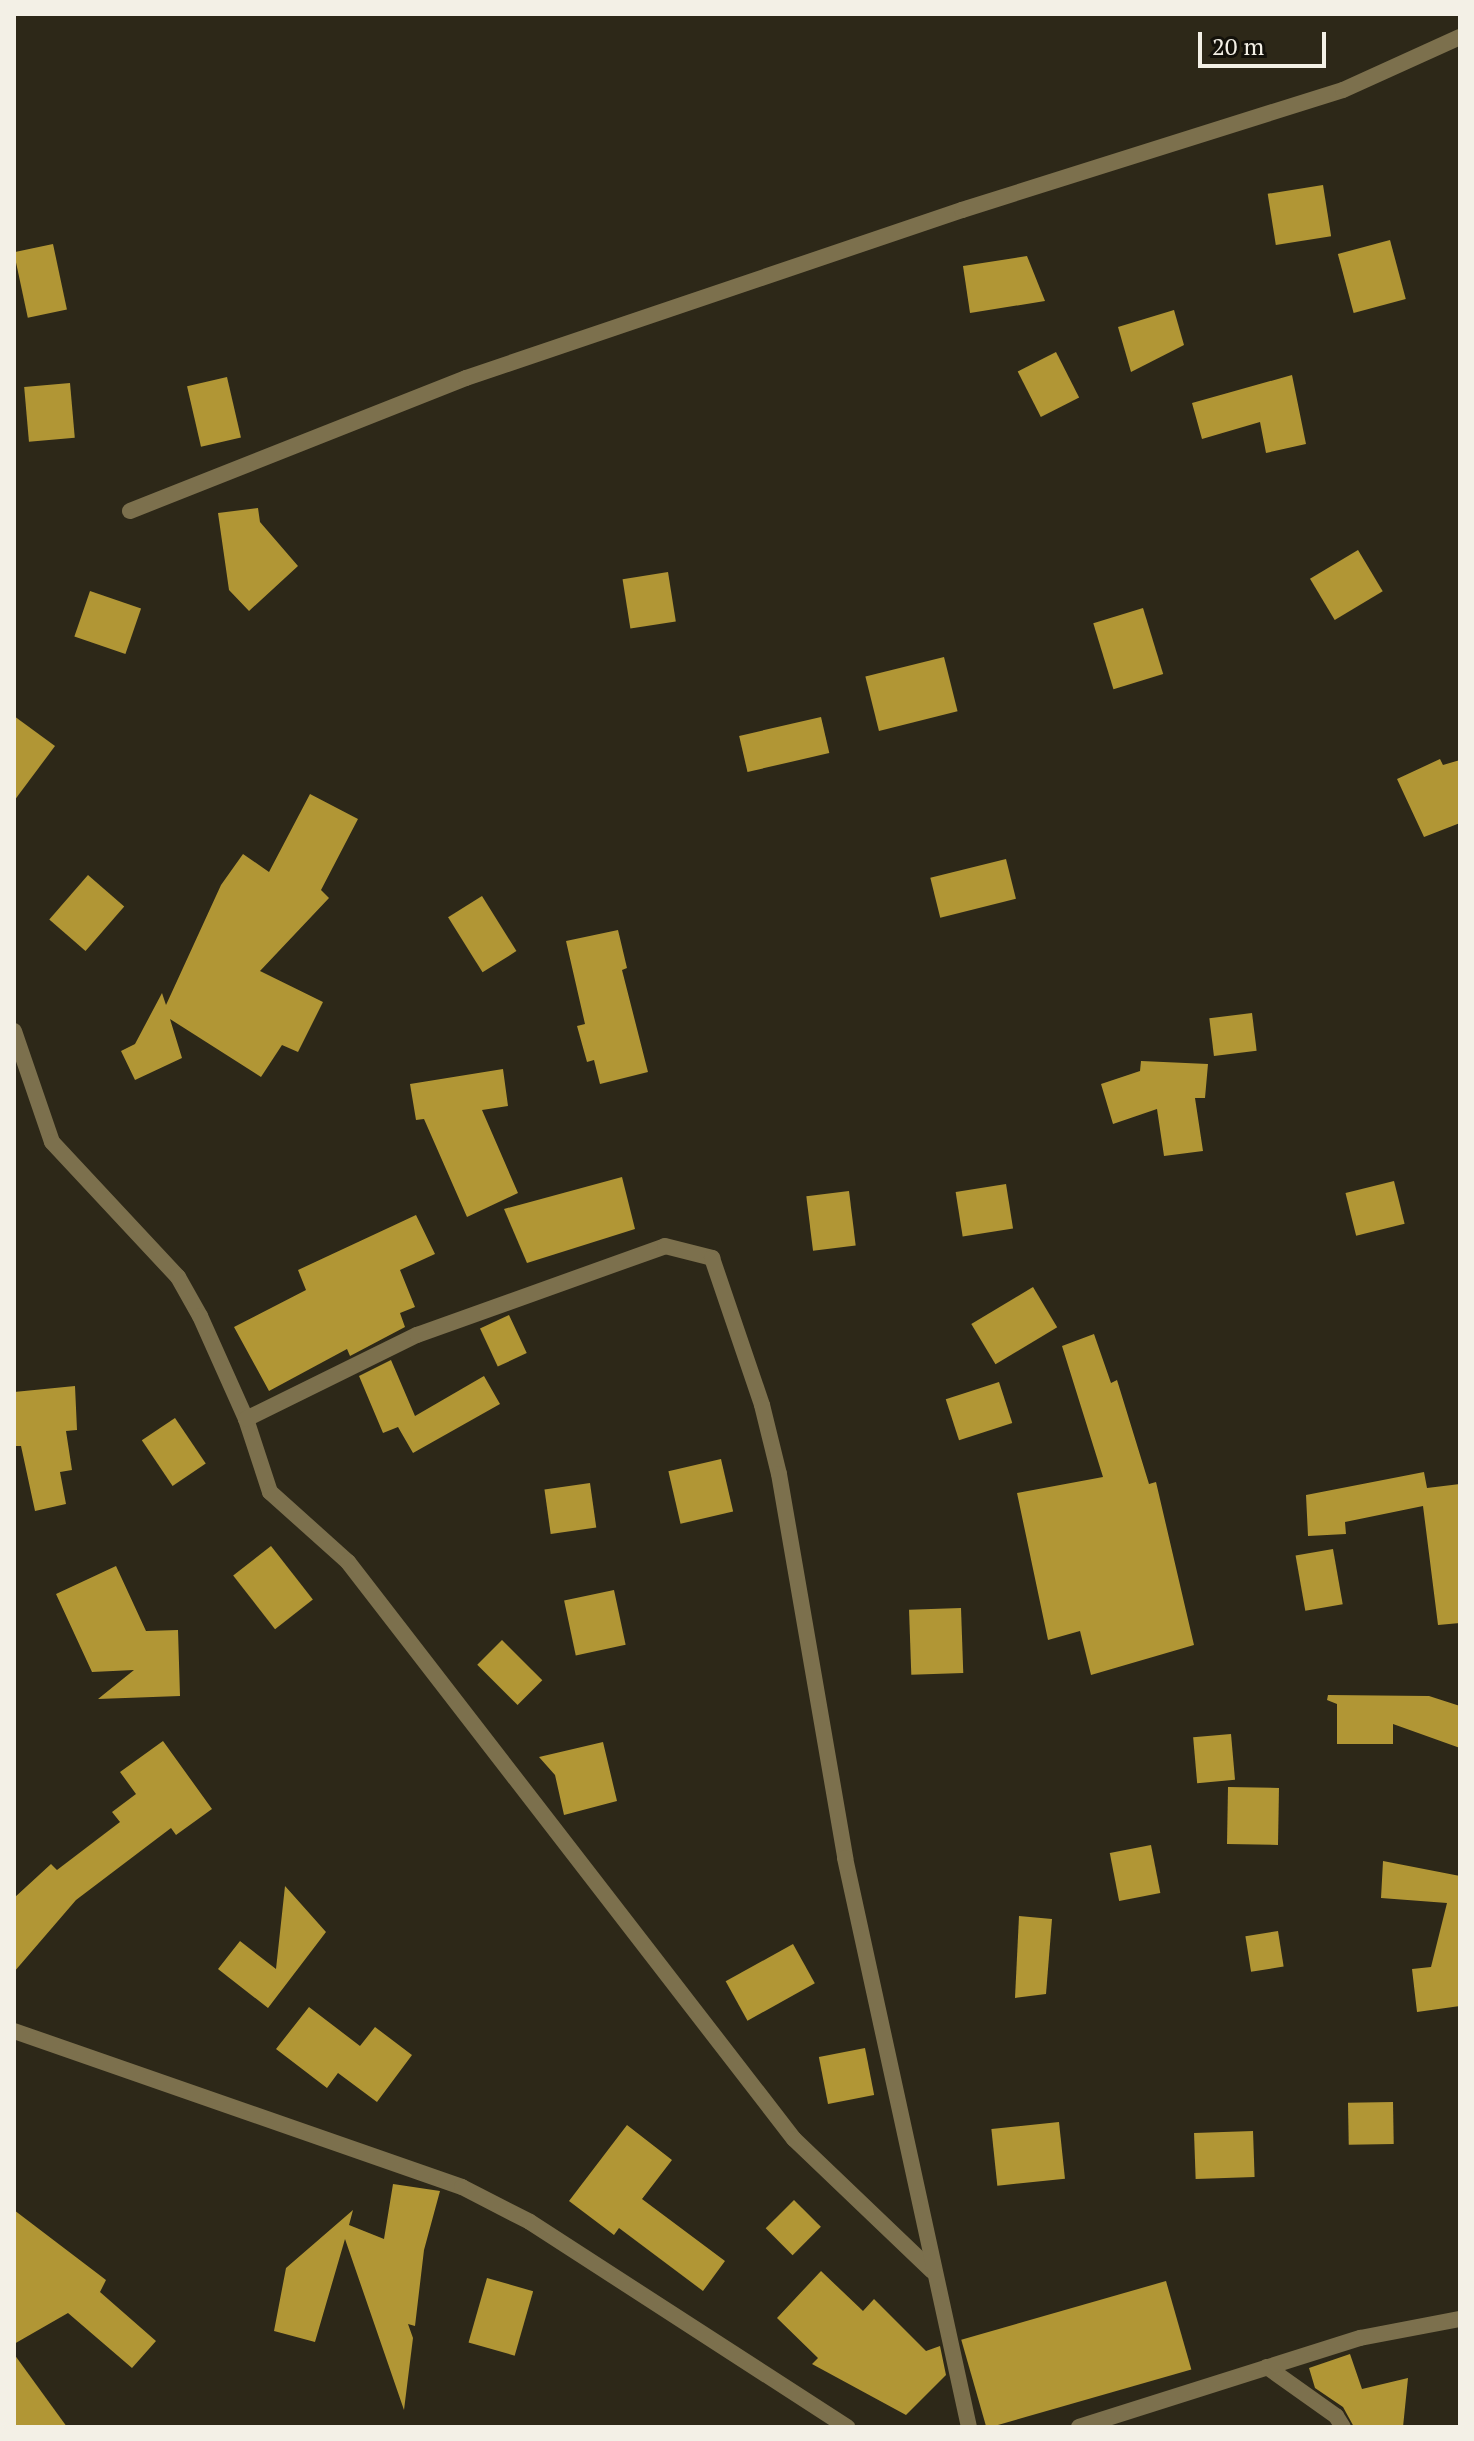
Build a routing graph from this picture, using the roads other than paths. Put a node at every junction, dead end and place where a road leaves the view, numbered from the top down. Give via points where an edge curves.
1 (1460, 37) edge
2 (130, 511) dead end
3 (14, 1031) edge
4 (246, 1419) junction
5 (14, 2031) edge
6 (932, 2271) junction
7 (1460, 2319) edge
8 (1267, 2367) junction
9 (847, 2427) edge
10 (969, 2427) edge
11 (1079, 2427) edge
12 (1343, 2427) edge

1 - 2 street via 1343,90 962,210 466,378
3 - 4 street via 52,1142 178,1277
4 - 6 street via 270,1492 348,1562 794,2139
4 - 6 street via 417,1335 665,1246 712,1258 762,1405 779,1474 845,1858 901,2098
5 - 9 street via 462,2187 530,2222
6 - 10 street
7 - 8 street via 1360,2338
8 - 11 street
8 - 12 street via 1336,2416

